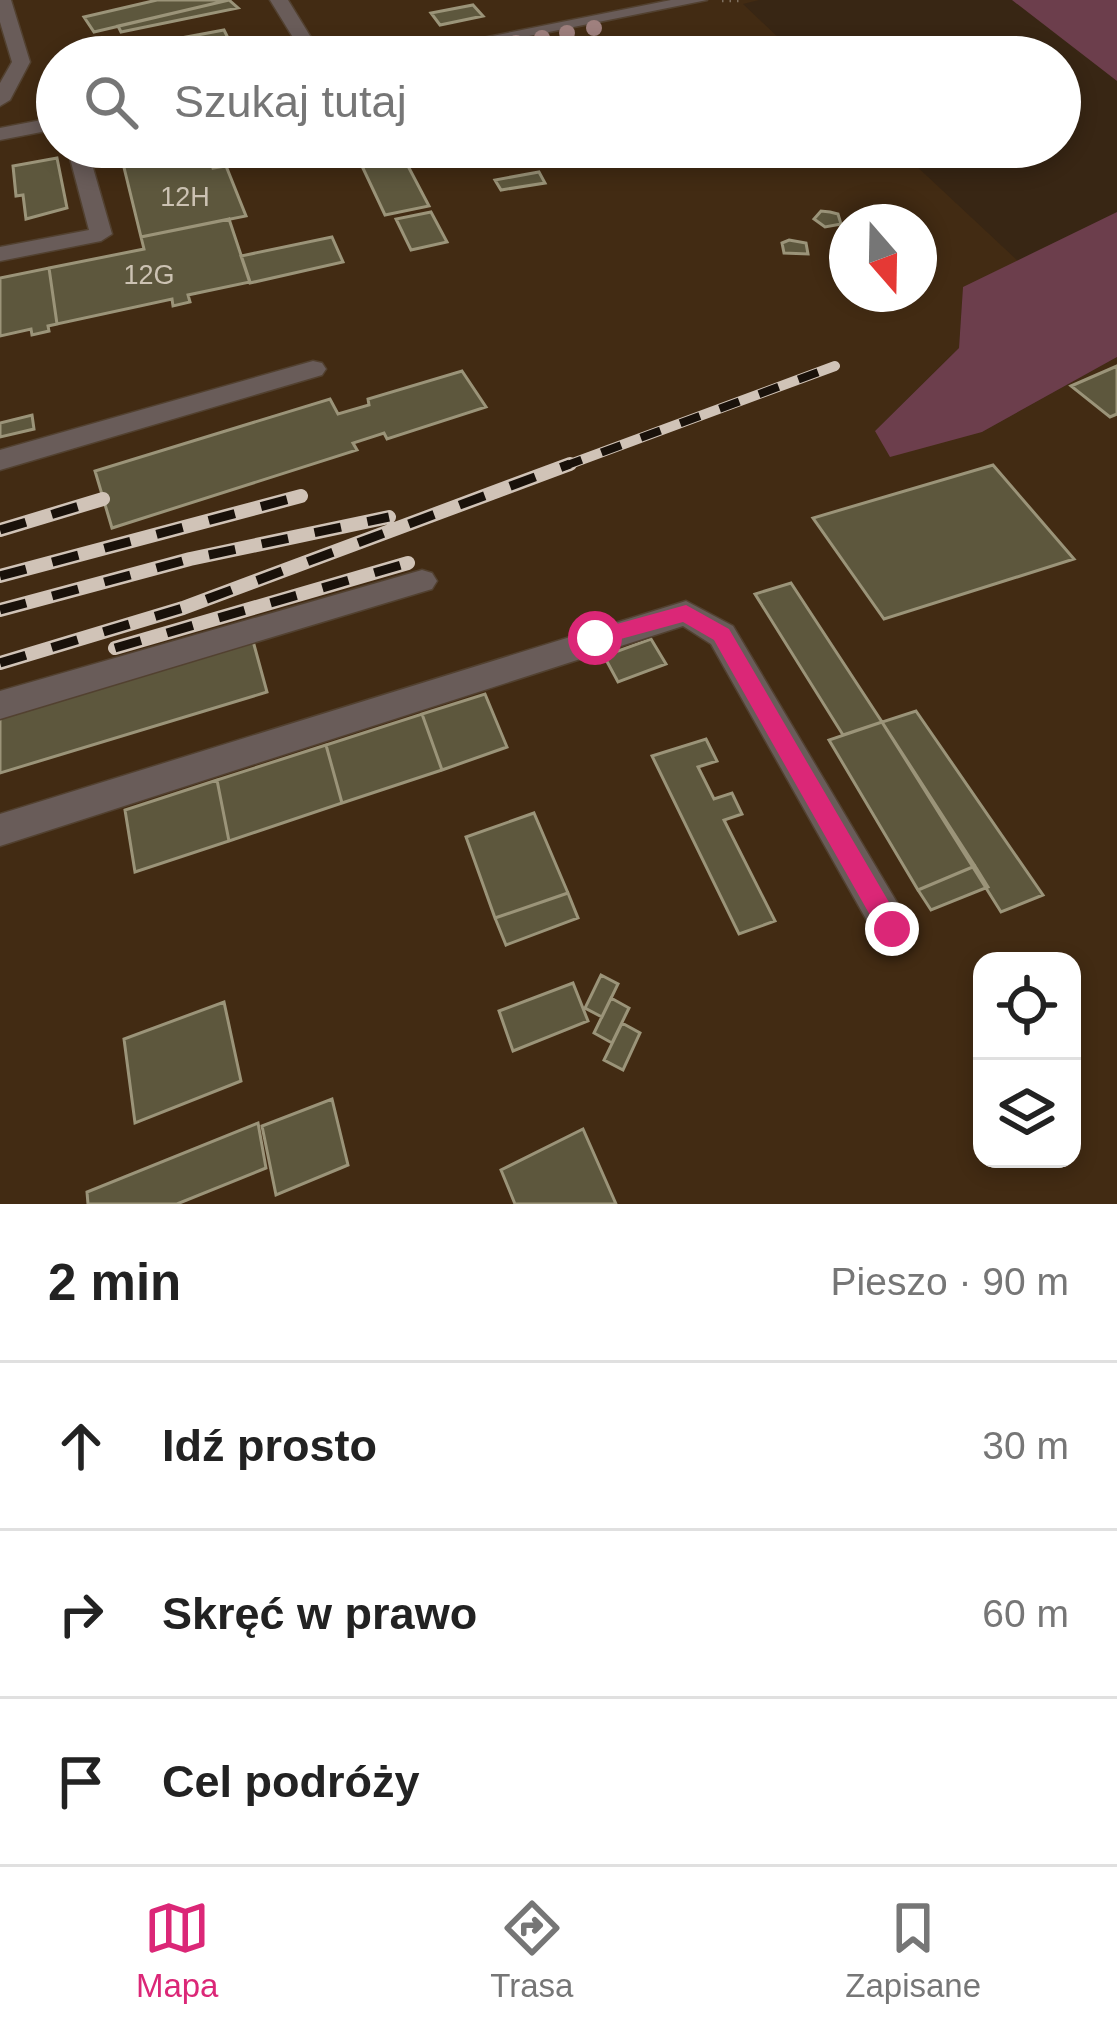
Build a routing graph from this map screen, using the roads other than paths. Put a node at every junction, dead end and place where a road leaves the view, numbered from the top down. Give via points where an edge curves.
1 (2, 0) edge
2 (278, 0) edge
3 (607, 0) edge
4 (698, 0) edge
5 (623, 15) junction
6 (301, 36) edge
7 (510, 36) edge
8 (0, 100) edge
9 (36, 127) edge
10 (0, 134) edge
11 (83, 168) edge
12 (0, 254) edge
13 (313, 369) dead end
14 (0, 460) edge
15 (422, 581) dead end
16 (0, 704) edge
17 (0, 830) edge
18 (892, 929) dead end

1 - 8 street via 21,62
2 - 6 street
3 - 5 street
4 - 5 street
5 - 7 street
9 - 10 street
11 - 12 street via 101,234
13 - 14 street
15 - 16 street
17 - 18 street via 686,613 722,635

